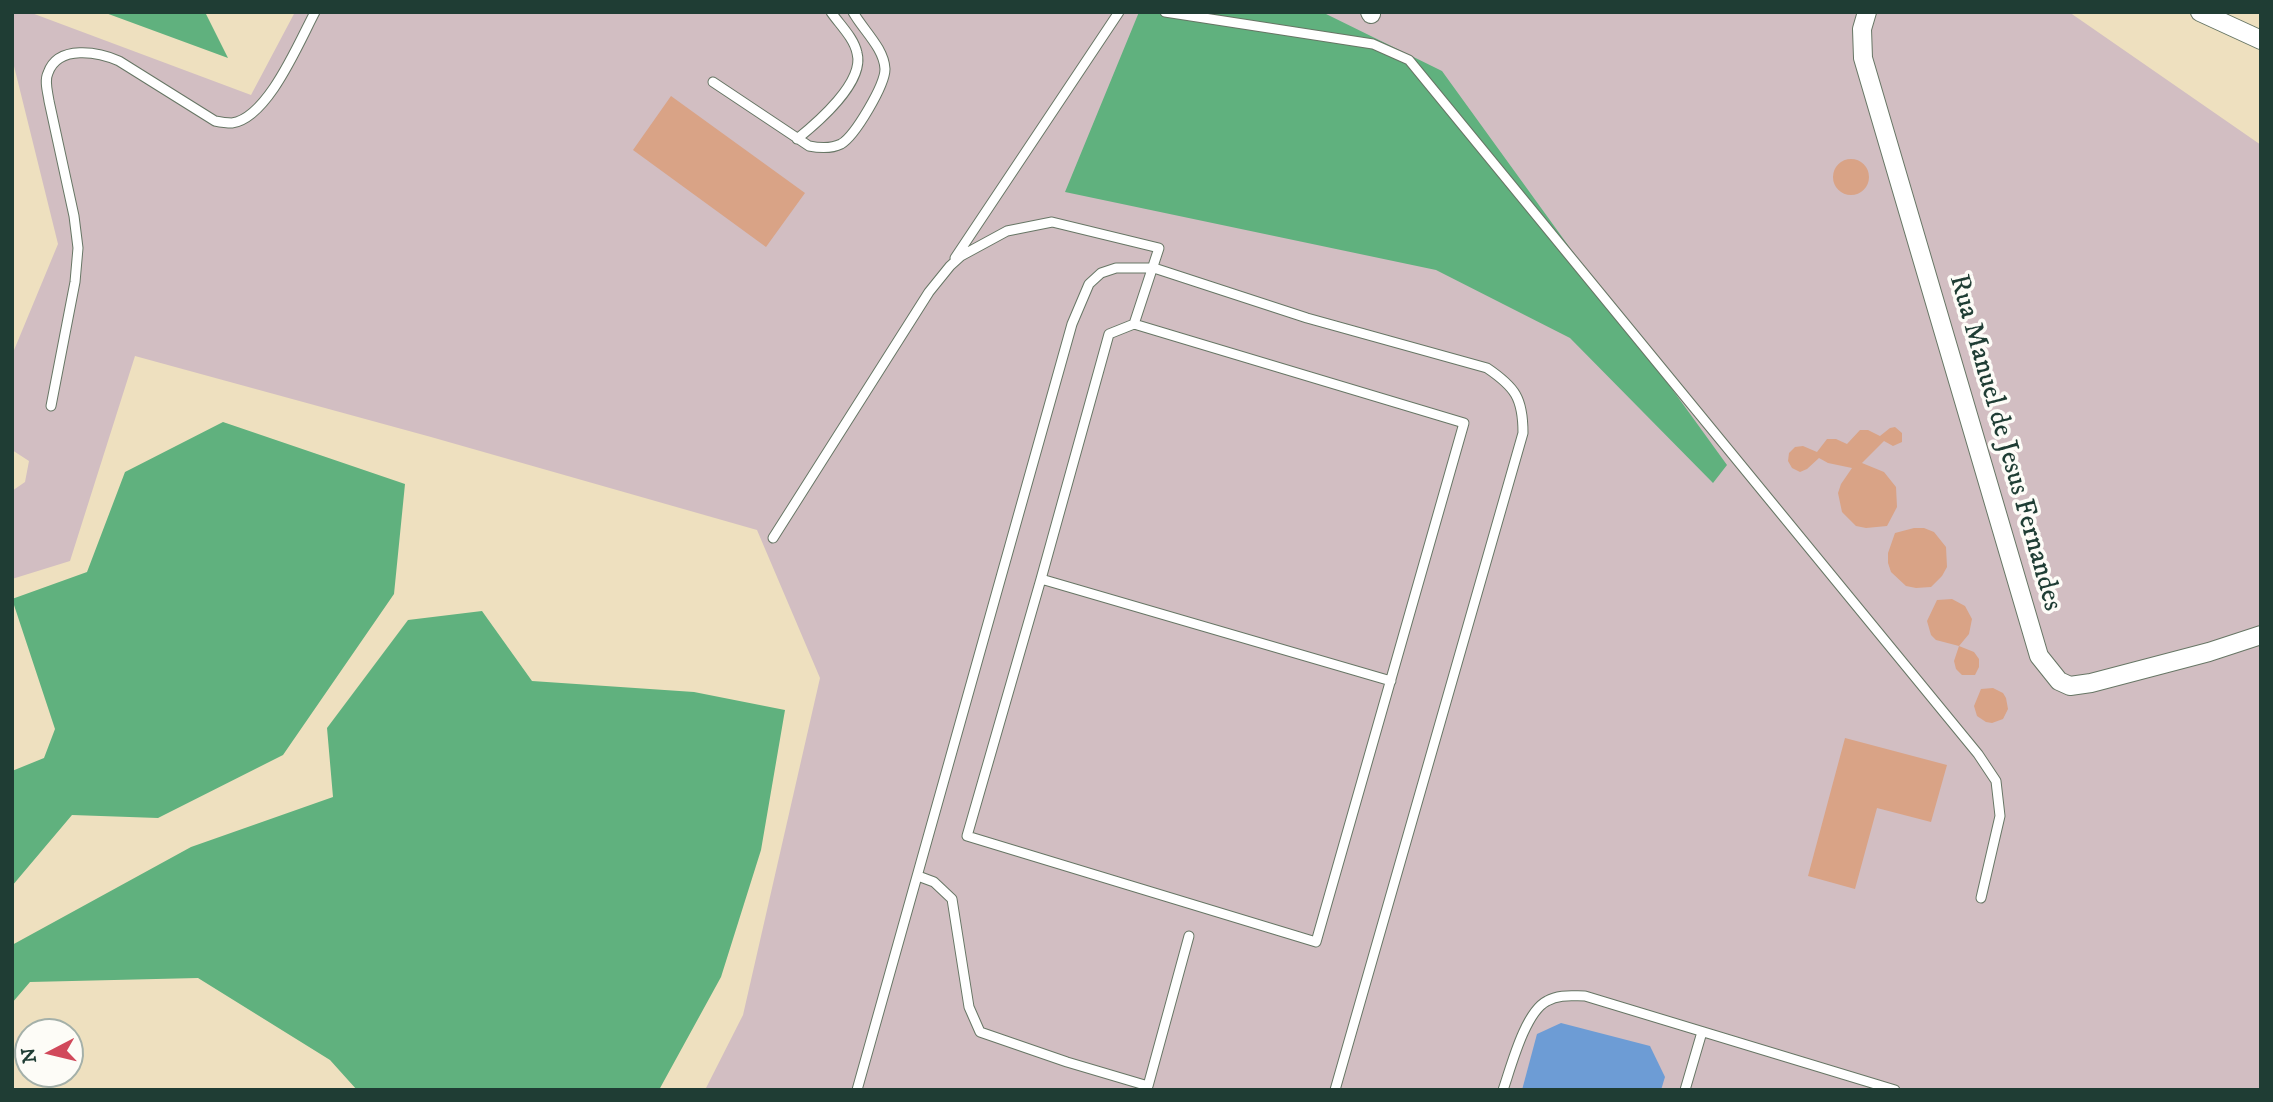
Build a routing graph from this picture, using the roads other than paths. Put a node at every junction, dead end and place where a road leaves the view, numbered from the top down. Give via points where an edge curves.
1 (315, 12) edge
2 (831, 12) edge
3 (853, 12) edge
4 (1119, 12) edge
5 (1165, 12) edge
6 (1867, 12) edge
7 (2200, 12) edge
8 (2261, 40) edge
9 (713, 82) dead end
10 (797, 139) junction
11 (950, 266) junction
12 (1154, 268) junction
13 (1134, 324) junction
14 (51, 406) dead end
15 (773, 538) dead end
16 (1041, 579) junction
17 (2261, 635) edge
18 (1391, 681) junction
19 (918, 876) junction
20 (1981, 898) dead end
21 (1189, 936) dead end
22 (1702, 1032) junction
23 (857, 1090) edge
24 (1335, 1090) edge
25 (1503, 1090) edge
26 (1685, 1090) edge
27 (1895, 1090) edge

1 - 14 lane via 260,106 231,123 215,121 102,54 70,54 48,71 49,102 78,248
2 - 10 lane via 857,51 856,72 824,116
3 - 10 lane via 882,57 881,87 841,144 820,148
4 - 11 lane
5 - 20 lane via 1373,44 1409,60 1978,754 1996,781 2000,816
6 - 17 street, Rua Manuel de Jesus Fernandes via 1862,29 1863,58 2039,656 2059,681 2070,686
7 - 8 street
9 - 10 lane
11 - 12 lane via 1007,231 1052,222 1159,248
11 - 15 lane
12 - 13 lane
12 - 19 lane via 1116,268 1101,273 1089,284 1072,324
12 - 24 lane via 1307,318 1487,368 1506,381 1523,412 1523,433
13 - 16 lane via 1109,334
13 - 18 lane via 1464,423
16 - 18 lane
16 - 18 lane via 967,836 1316,942
19 - 21 lane via 934,882 952,899 970,1007 980,1032 1148,1086
19 - 23 lane
22 - 25 lane via 1585,996 1562,996 1545,1001 1534,1012
22 - 26 lane
22 - 27 lane

